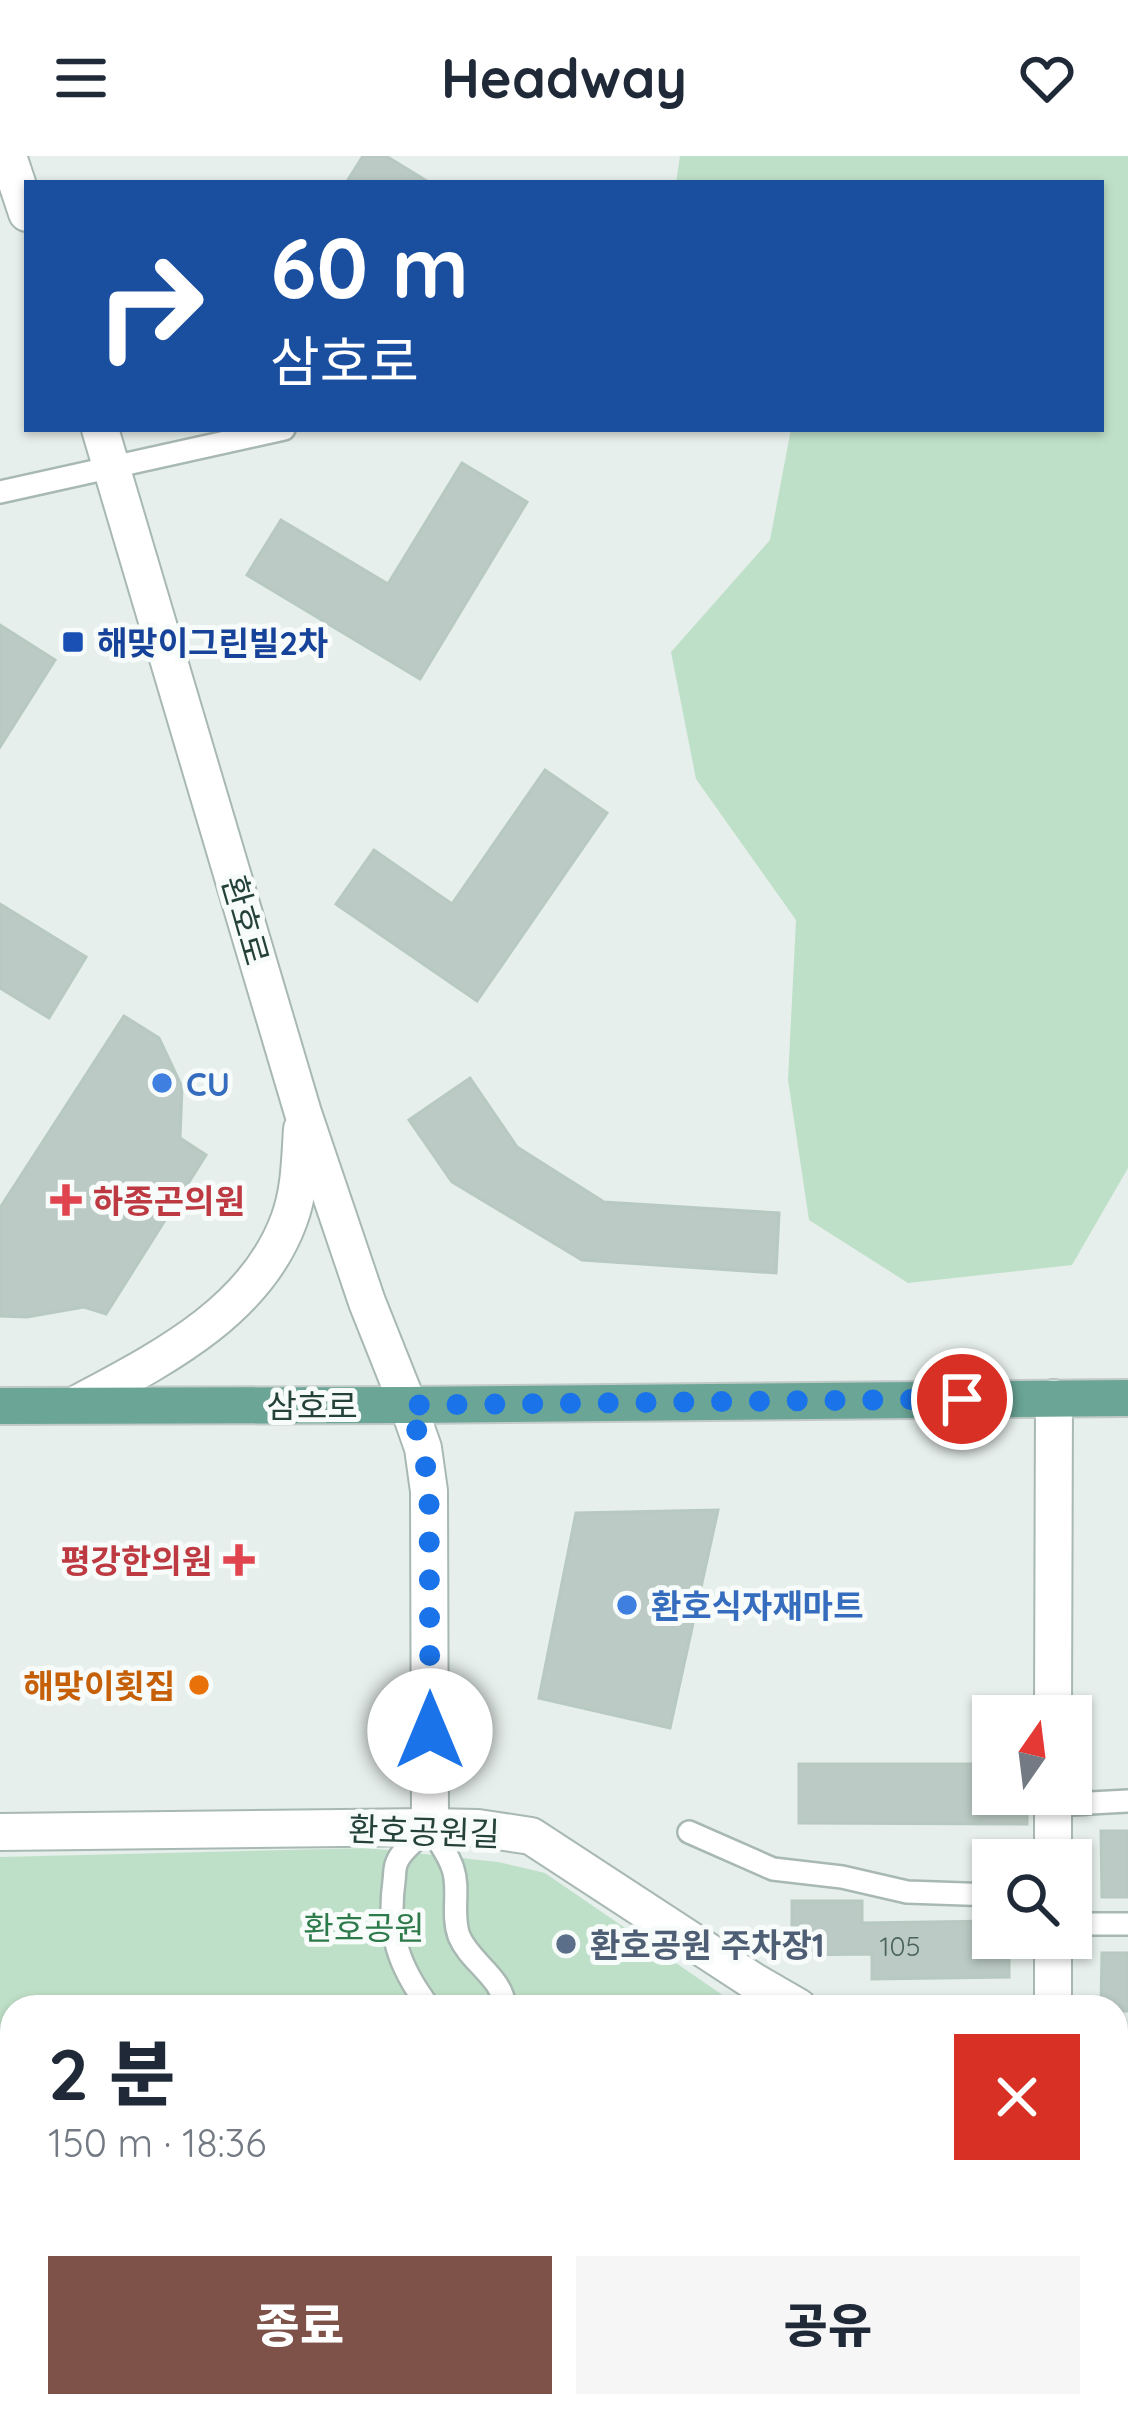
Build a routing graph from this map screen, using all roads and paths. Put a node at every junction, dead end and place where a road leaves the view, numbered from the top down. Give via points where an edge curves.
1 (8, 156) edge
2 (24, 204) edge
3 (101, 432) edge
4 (271, 432) edge
5 (113, 468) junction
6 (0, 492) edge
7 (304, 1113) junction
8 (1054, 1398) junction
9 (1128, 1398) edge
10 (77, 1404) junction
11 (408, 1405) junction
12 (0, 1406) edge
13 (1053, 1695) edge
14 (1092, 1801) edge
15 (1128, 1802) edge
16 (430, 1827) junction
17 (0, 1832) edge
18 (689, 1832) dead end
19 (972, 1894) edge
20 (1092, 1924) edge
21 (1128, 1924) edge
22 (1053, 1959) edge
23 (420, 1995) edge
24 (503, 1995) edge
25 (776, 1995) edge
26 (1052, 1995) edge

1 - 2 street
3 - 5 street, 환호로
4 - 5 lane
5 - 6 lane
5 - 7 street, 환호로
7 - 10 street via 290,1219 244,1294 158,1360
7 - 11 street, 환호로
8 - 9 main road, 삼호로
8 - 11 main road, 삼호로
8 - 13 street
10 - 11 main road, 삼호로
10 - 12 main road, 삼호로
11 - 16 street, 환호로 via 429,1491
14 - 15 lane
16 - 17 street, 환호공원길
16 - 23 lane via 397,1859 392,1897 398,1957
16 - 24 lane via 454,1871 460,1937
16 - 25 street, 환호공원길 via 530,1836
18 - 19 lane via 773,1869
20 - 21 lane
22 - 26 street

